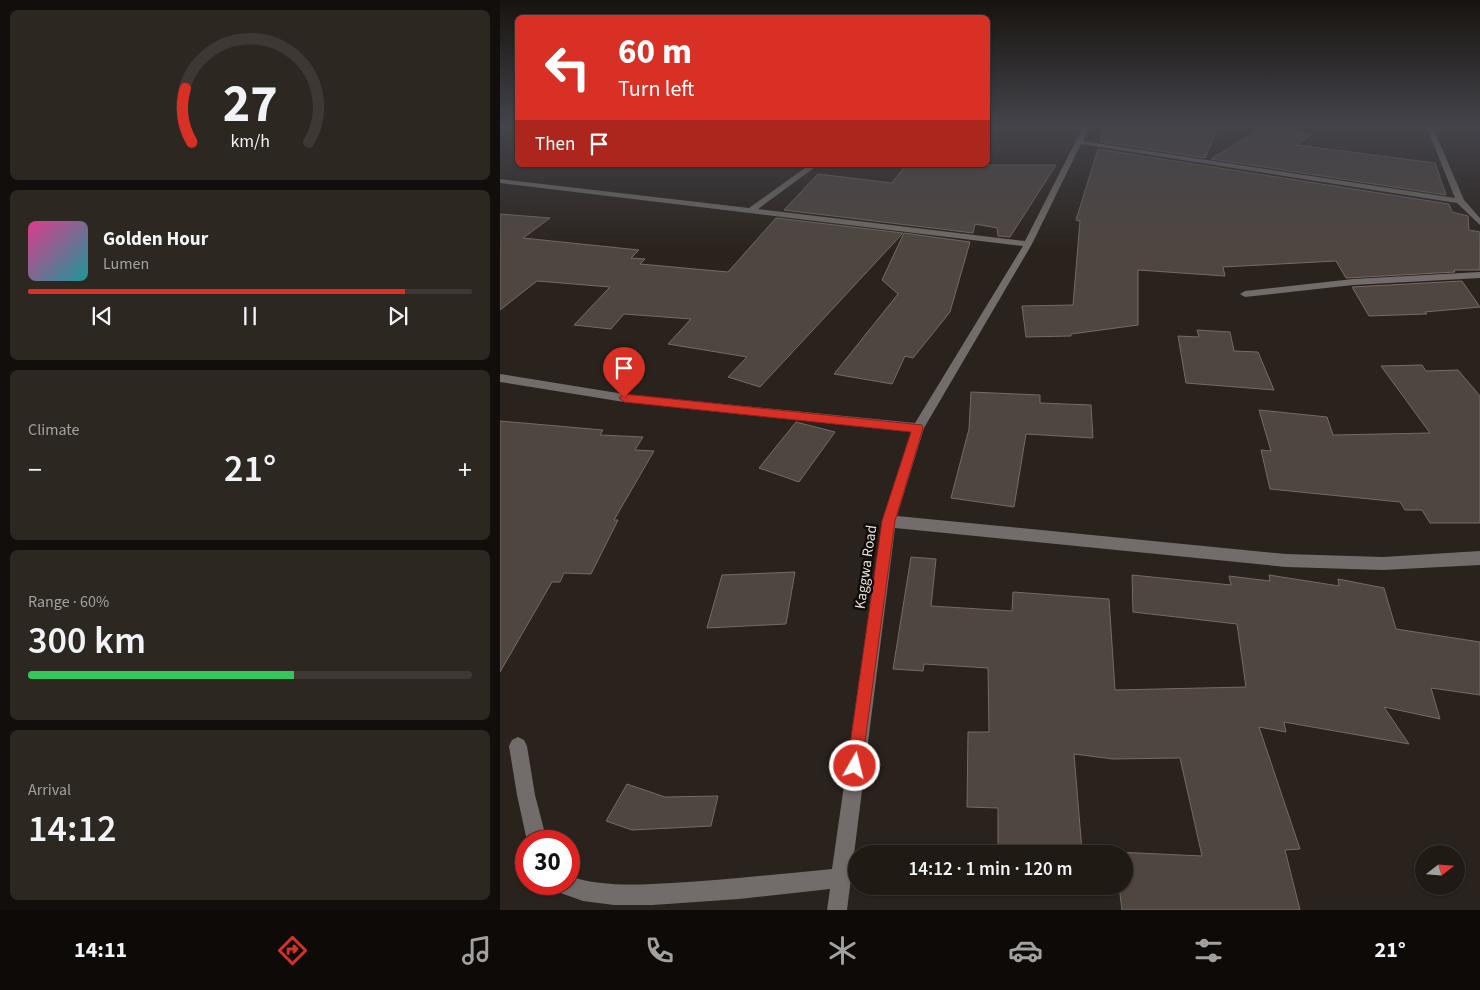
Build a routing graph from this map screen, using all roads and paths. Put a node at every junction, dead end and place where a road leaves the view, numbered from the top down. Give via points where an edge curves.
1 (811, 167) edge
2 (1066, 167) edge
3 (1243, 167) edge
4 (1447, 167) edge
5 (500, 181) edge
6 (1460, 201) junction
7 (751, 211) junction
8 (1470, 213) junction
9 (1480, 214) edge
10 (1480, 223) edge
11 (1028, 244) junction
12 (1480, 275) edge
13 (1245, 294) dead end
14 (500, 378) edge
15 (918, 428) junction
16 (889, 521) junction
17 (1480, 558) edge
18 (518, 746) dead end
19 (534, 830) edge
20 (840, 878) junction
21 (580, 891) edge
22 (837, 910) edge

1 - 7 street
2 - 11 street, Kaggwa Road
3 - 6 street
4 - 6 street
5 - 7 street
6 - 8 street
7 - 11 street
8 - 9 street
8 - 10 street
11 - 15 street, Kaggwa Road
12 - 13 street via 1353,282
14 - 15 street via 624,398
15 - 16 street, Kaggwa Road
16 - 17 street via 1225,557 1364,563
16 - 20 street, Kaggwa Road
18 - 19 street
20 - 21 street via 655,895
20 - 22 street, Kaggwa Road

